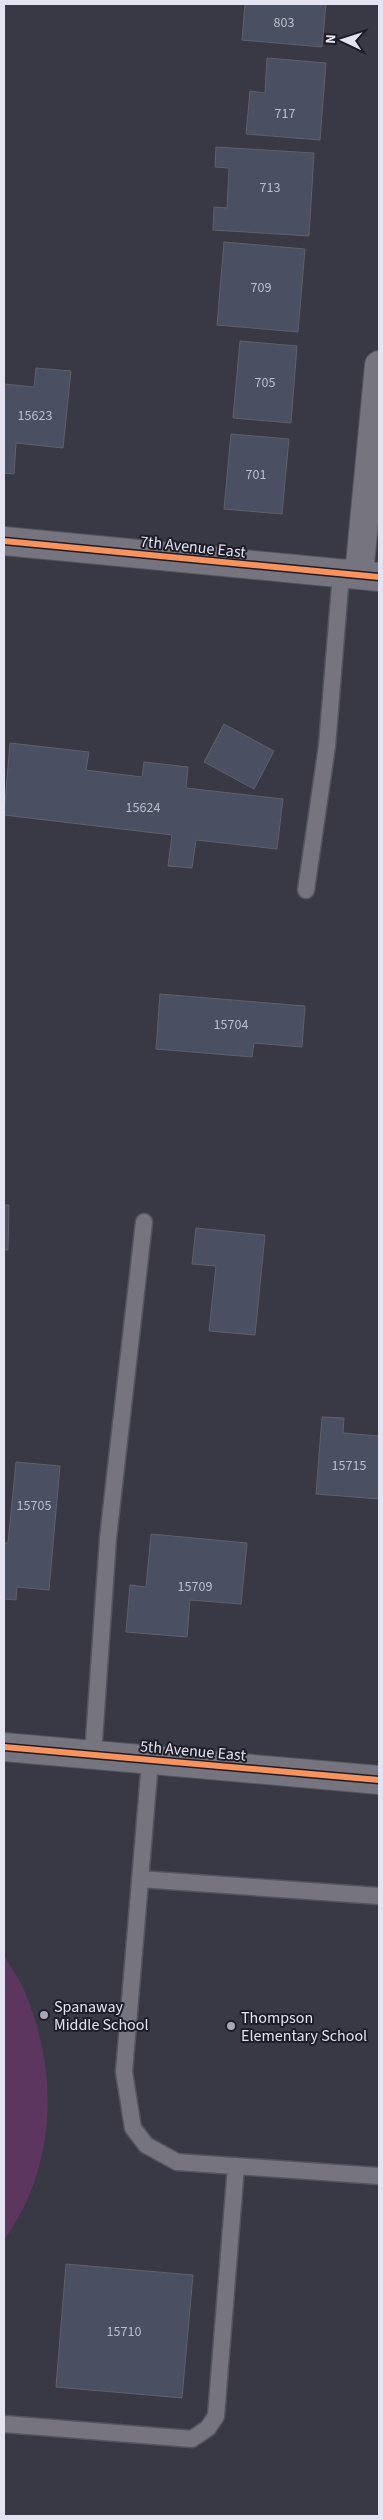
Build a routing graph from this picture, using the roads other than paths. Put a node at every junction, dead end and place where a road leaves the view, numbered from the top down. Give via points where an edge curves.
1 (379, 365) edge
2 (4, 541) edge
3 (360, 575) edge
4 (306, 890) dead end
5 (144, 1222) dead end
6 (4, 1747) edge
7 (93, 1755) junction
8 (150, 1760) junction
9 (379, 1780) edge
10 (140, 1879) junction
11 (379, 1896) edge
12 (236, 2166) junction
13 (379, 2176) edge
14 (4, 2424) edge

1 - 3 street
2 - 3 street, 7th Avenue East
3 - 4 lane via 327,746
5 - 7 lane via 108,1538
6 - 7 street, 5th Avenue East
7 - 8 street, 5th Avenue East
8 - 9 street, 5th Avenue East
8 - 10 lane
10 - 11 lane
10 - 12 lane via 124,2072 133,2128 146,2145 177,2162
12 - 13 lane
12 - 14 lane via 216,2416 208,2428 192,2439

